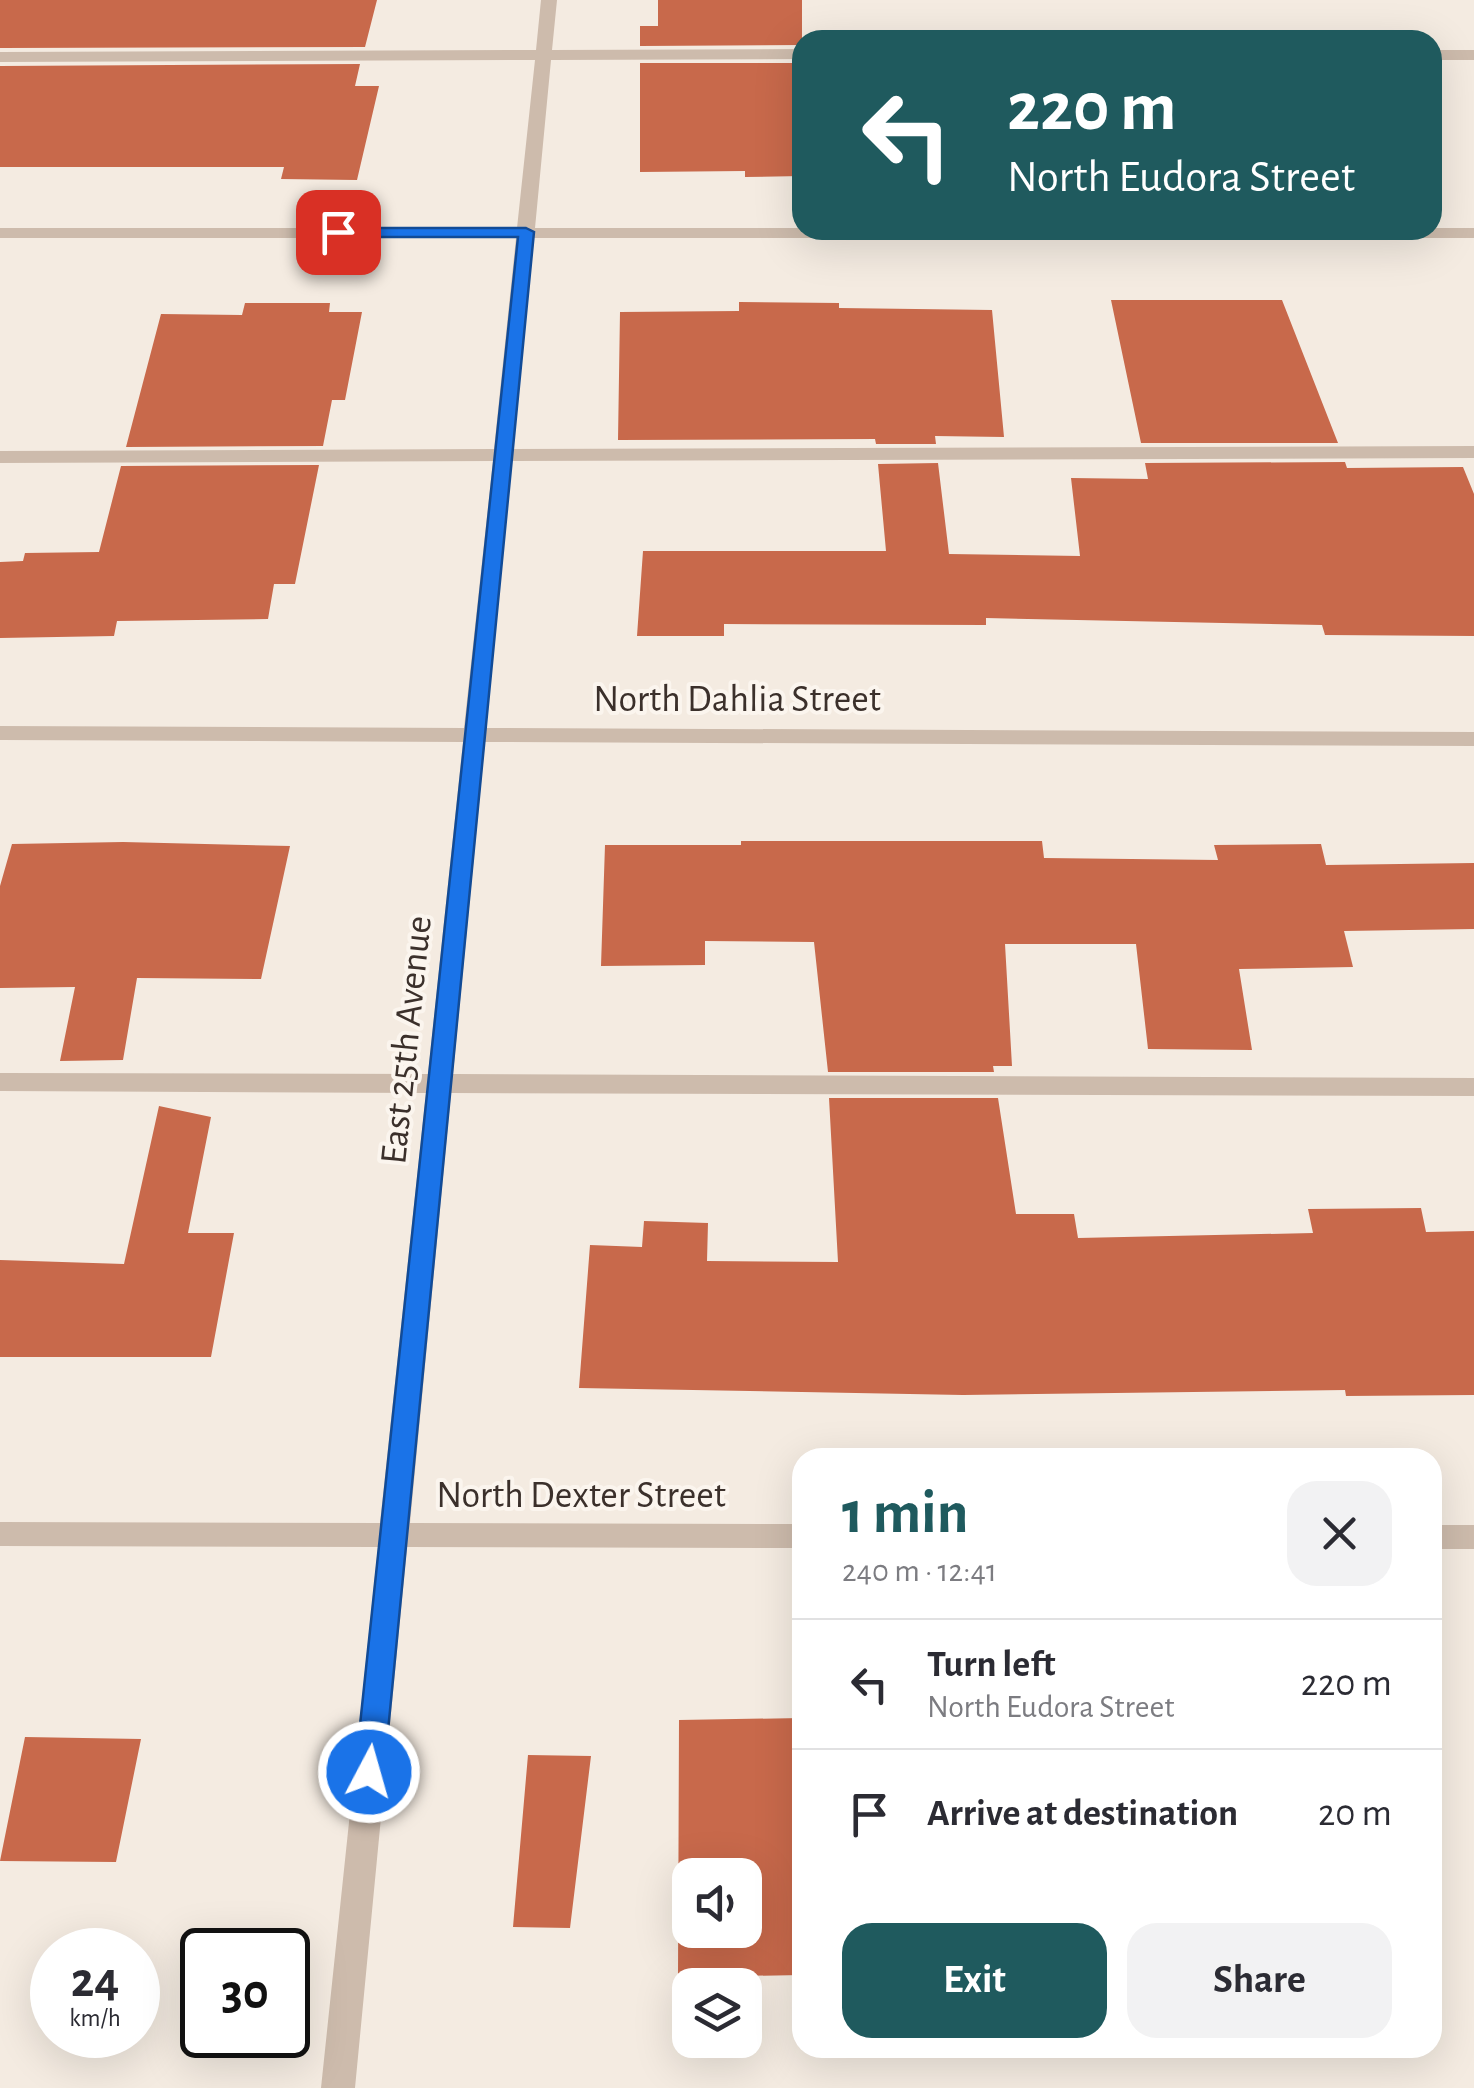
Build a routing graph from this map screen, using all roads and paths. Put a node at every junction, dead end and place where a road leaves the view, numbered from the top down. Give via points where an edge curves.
1 (549, 0) edge
2 (792, 54) edge
3 (1474, 54) edge
4 (544, 55) junction
5 (1442, 55) edge
6 (0, 57) edge
7 (0, 232) edge
8 (526, 232) junction
9 (792, 232) edge
10 (1442, 233) edge
11 (1474, 233) edge
12 (1474, 452) edge
13 (0, 457) edge
14 (504, 457) junction
15 (0, 733) edge
16 (477, 734) junction
17 (1474, 738) edge
18 (0, 1082) edge
19 (441, 1083) junction
20 (1474, 1086) edge
21 (0, 1534) edge
22 (392, 1536) junction
23 (792, 1536) edge
24 (1442, 1537) edge
25 (1474, 1537) edge
26 (338, 2088) edge

1 - 4 street, East 25th Avenue
2 - 4 street
3 - 5 street
4 - 6 street
4 - 8 street, East 25th Avenue
7 - 8 street
8 - 9 street
8 - 14 street, East 25th Avenue
10 - 11 street
12 - 14 street
13 - 14 street
14 - 16 street, East 25th Avenue
15 - 16 street, North Dahlia Street
16 - 17 street, North Dahlia Street
16 - 19 street, East 25th Avenue
18 - 19 street
19 - 20 street
19 - 22 street, East 25th Avenue
21 - 22 street, North Dexter Street
22 - 23 street, North Dexter Street
22 - 26 street, East 25th Avenue
24 - 25 street

